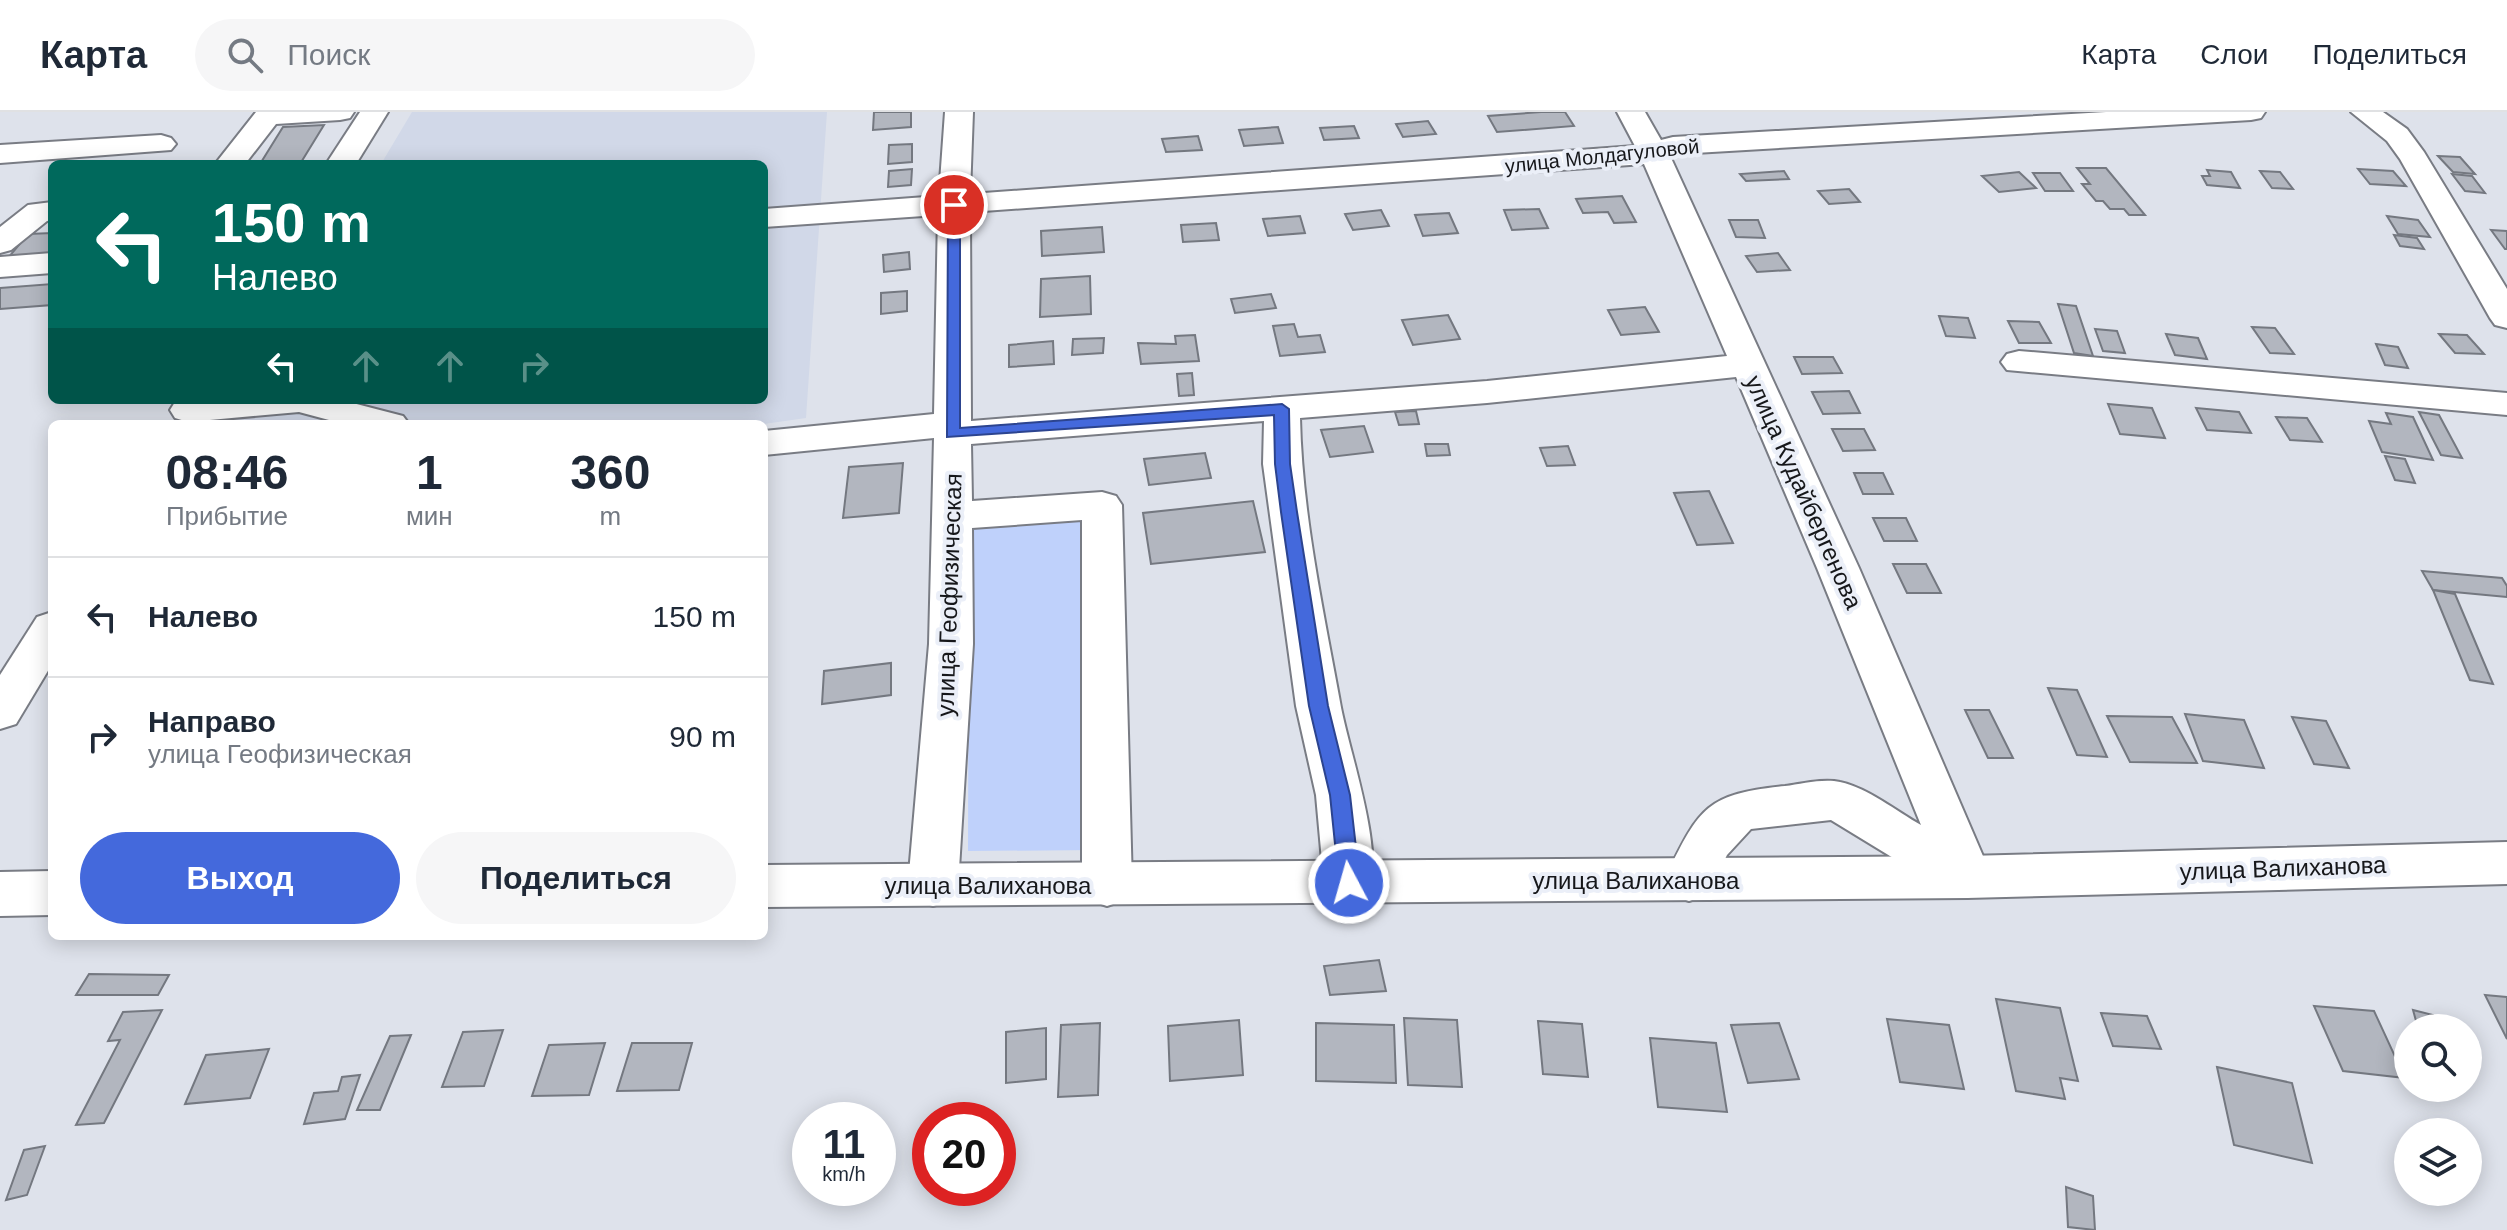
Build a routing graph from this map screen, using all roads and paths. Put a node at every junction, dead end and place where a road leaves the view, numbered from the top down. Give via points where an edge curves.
1 (340, 112) edge
2 (374, 112) edge
3 (959, 112) edge
4 (1631, 112) edge
5 (2251, 112) edge
6 (2365, 112) edge
7 (270, 114) edge
8 (2172, 114) edge
9 (161, 144) dead end
10 (0, 154) edge
11 (1654, 154) junction
12 (233, 160) edge
13 (344, 160) edge
14 (954, 205) junction
15 (48, 211) edge
16 (768, 218) edge
17 (0, 243) edge
18 (48, 263) edge
19 (0, 267) edge
20 (2507, 318) edge
21 (2019, 362) dead end
22 (1748, 365) junction
23 (265, 404) edge
24 (311, 404) edge
25 (2507, 404) edge
26 (1282, 409) junction
27 (187, 411) edge
28 (374, 420) edge
29 (952, 429) junction
30 (768, 443) edge
31 (952, 516) junction
32 (48, 634) edge
33 (0, 712) edge
34 (2507, 863) edge
35 (1967, 877) junction
36 (1689, 880) junction
37 (1349, 883) junction
38 (933, 885) junction
39 (1107, 885) junction
40 (768, 886) edge
41 (48, 893) edge
42 (0, 894) edge

1 - 7 street
2 - 13 street
3 - 14 street, улица Геофизическая
4 - 11 street, улица Кудайбергенова
5 - 8 street, улица Молдагуловой
6 - 20 street via 2397,135 2414,158
7 - 12 street
8 - 11 street, улица Молдагуловой via 1673,146
9 - 10 street
11 - 14 street, улица Молдагуловой
11 - 22 street, улица Кудайбергенова
14 - 16 street, улица Молдагуловой
14 - 29 street, улица Геофизическая
15 - 17 street via 39,212
18 - 19 street
21 - 25 street
22 - 26 street
22 - 35 street, улица Кудайбергенова
23 - 27 street
24 - 28 street
26 - 29 street
26 - 37 street via 1282,464 1318,706 1340,795
29 - 30 street
29 - 31 street, улица Геофизическая
31 - 38 street, улица Геофизическая via 951,644
31 - 39 street via 1102,505
32 - 33 street
34 - 35 street, улица Валиханова
35 - 36 street, улица Валиханова
35 - 36 street via 1837,800 1741,810 1727,817
36 - 37 street, улица Валиханова
37 - 39 street, улица Валиханова
38 - 39 street, улица Валиханова
38 - 40 street, улица Валиханова
41 - 42 street

